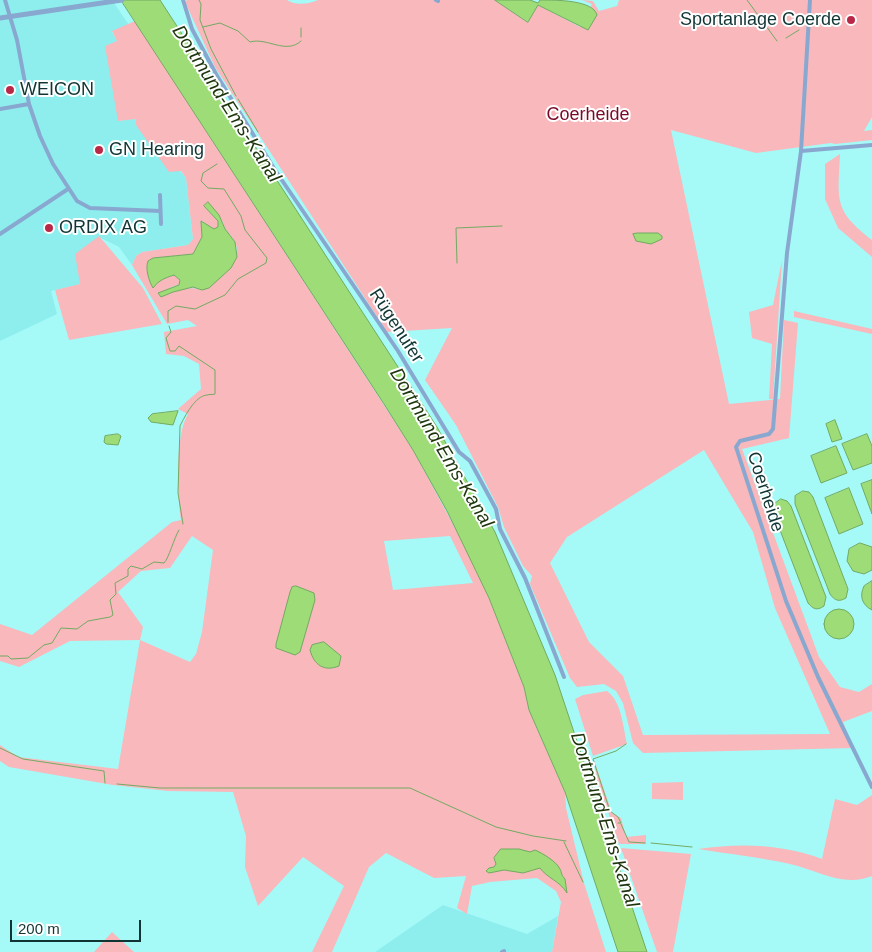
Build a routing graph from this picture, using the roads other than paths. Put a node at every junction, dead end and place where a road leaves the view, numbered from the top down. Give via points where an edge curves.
1 (5, 0) edge
2 (122, 0) edge
3 (183, 0) edge
4 (810, 0) edge
5 (10, 17) junction
6 (0, 18) edge
7 (29, 104) junction
8 (0, 109) edge
9 (872, 145) edge
10 (801, 151) junction
11 (68, 189) junction
12 (160, 195) dead end
13 (160, 211) junction
14 (161, 224) dead end
15 (0, 234) edge
16 (564, 676) dead end
17 (872, 788) edge

1 - 5 street
2 - 5 street
3 - 16 street, Rügenufer via 192,29 216,74 275,170 398,352 459,452 476,470 496,508 500,529 525,578
4 - 10 street, Coerheide
5 - 6 street
5 - 7 street
7 - 8 street
7 - 11 street via 40,136
9 - 10 street
10 - 17 street, Coerheide via 787,252 773,429 769,434 740,441 736,447 786,601 818,677
11 - 13 street via 77,201 90,208
11 - 15 street
12 - 13 street
13 - 14 street

